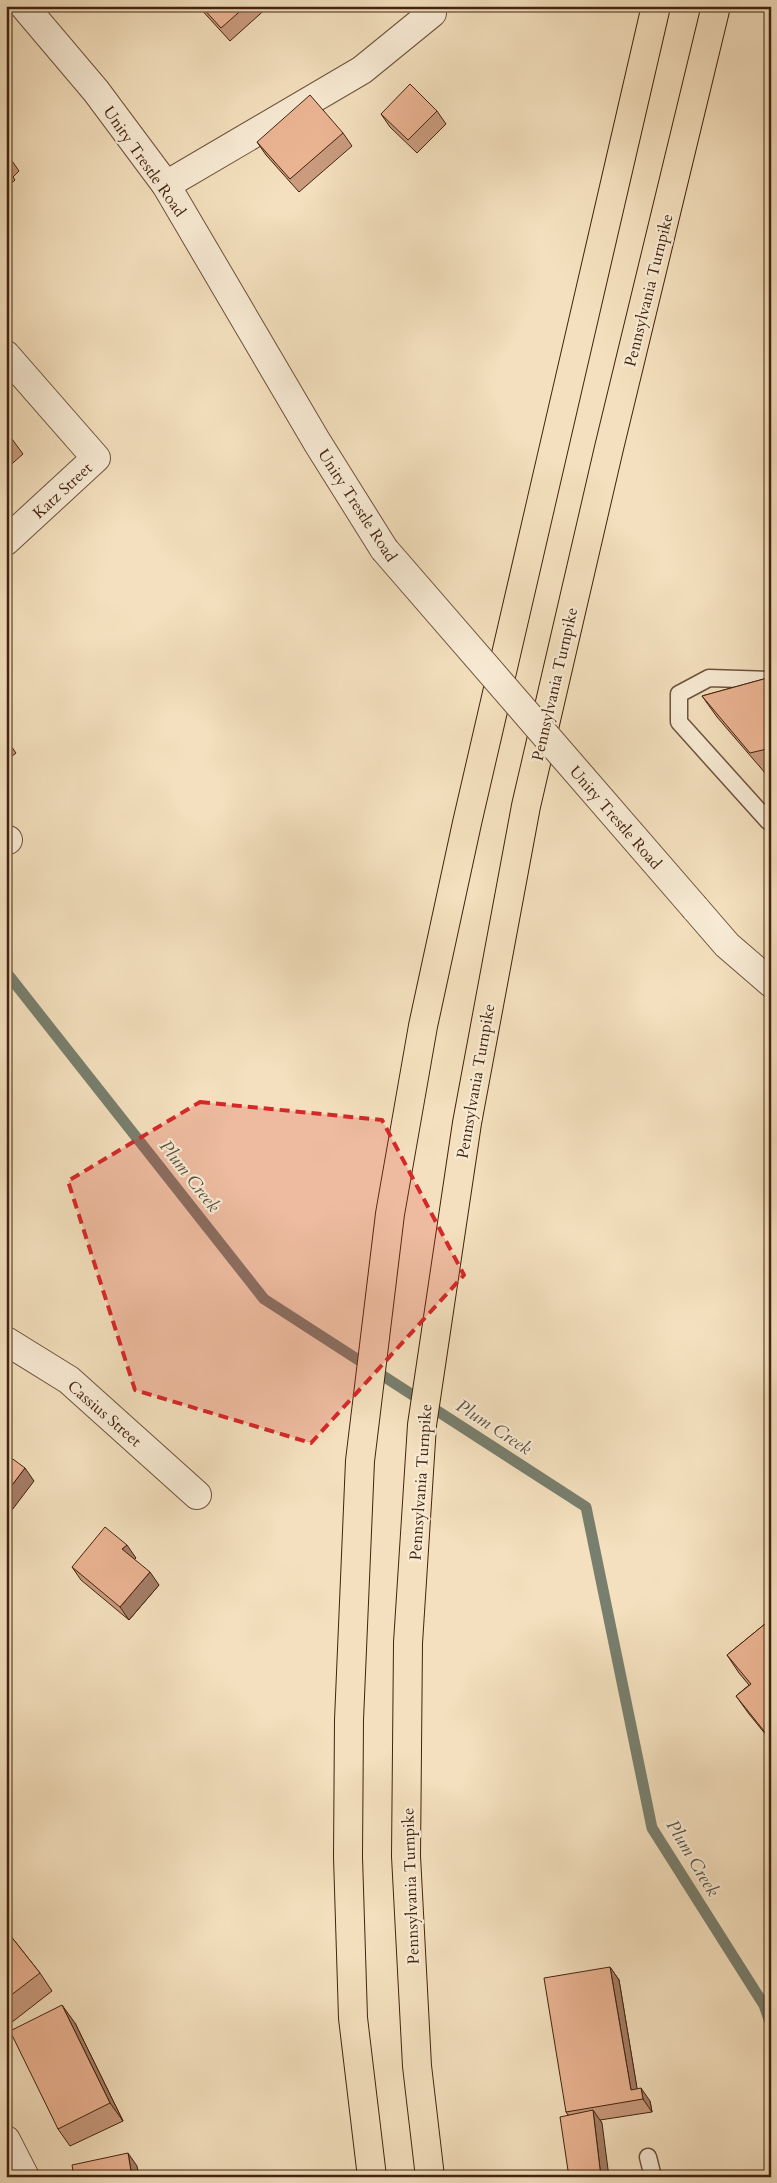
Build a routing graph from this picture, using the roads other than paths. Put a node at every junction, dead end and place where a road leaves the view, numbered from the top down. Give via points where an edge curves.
1 (24, 6) edge
2 (656, 6) edge
3 (716, 6) edge
4 (430, 9) edge
5 (166, 185) junction
6 (6, 355) edge
7 (6, 541) edge
8 (732, 679) junction
9 (771, 680) edge
10 (746, 692) edge
11 (771, 819) edge
12 (768, 976) edge
13 (6, 1341) edge
14 (197, 1495) dead end
15 (6, 2140) edge
16 (648, 2157) dead end
17 (25, 2177) edge
18 (372, 2177) edge
19 (430, 2177) edge
20 (653, 2177) edge

1 - 5 street, Unity Trestle Road via 96,92
2 - 18 highway via 467,823 423,1026 390,1214 360,1461 348,1720 353,2018
3 - 19 highway, Pennsylvania Turnpike via 526,806 467,1123 422,1425 408,1643 406,1856 417,2066
4 - 5 street via 362,70
5 - 12 street, Unity Trestle Road, bridge via 317,442 384,549 727,945
6 - 7 street, Katz Street via 96,458
8 - 9 lane
8 - 10 lane
8 - 11 lane via 709,678 679,694 679,722 768,820
13 - 14 street, Cassius Street via 69,1380
15 - 17 street
16 - 20 lane

